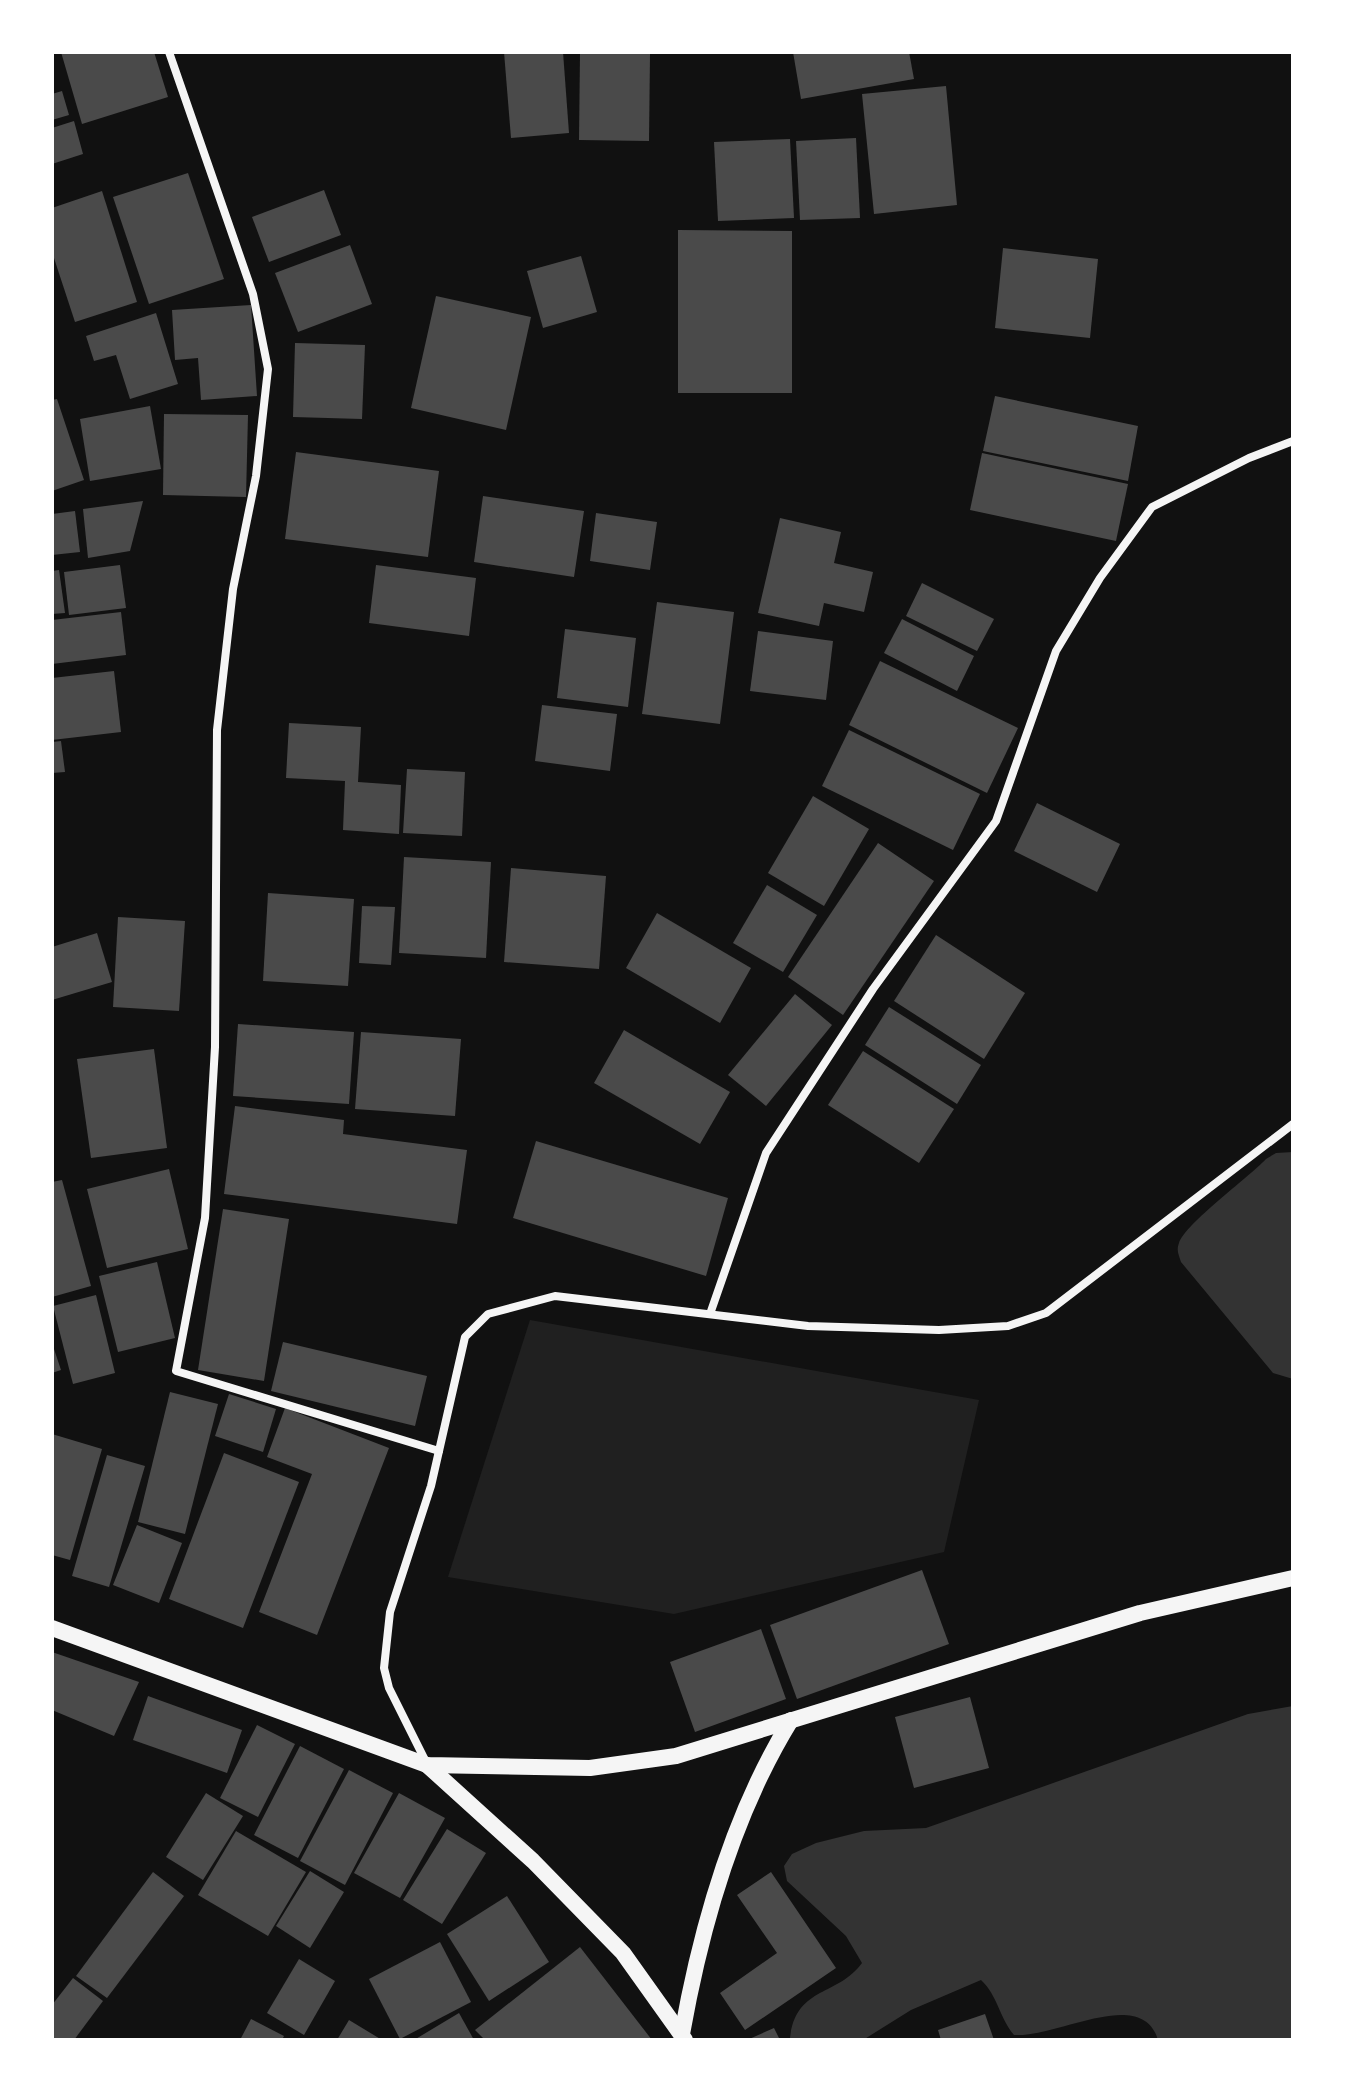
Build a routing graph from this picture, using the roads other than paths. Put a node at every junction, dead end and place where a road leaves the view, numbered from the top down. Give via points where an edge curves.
1 (169, 52) edge
2 (1293, 441) edge
3 (1293, 1124) edge
4 (710, 1314) junction
5 (439, 1451) junction
6 (1293, 1578) edge
7 (52, 1628) edge
8 (791, 1720) junction
9 (427, 1765) junction
10 (684, 2037) edge

1 - 5 street via 253,294 268,369 217,730 215,1047 205,1218 176,1371
2 - 4 street via 1152,507 1108,566 1056,651 996,821 873,989 766,1153
3 - 4 street via 1046,1313 1008,1326 808,1326
4 - 5 street via 555,1296 488,1314 465,1337
5 - 9 street via 390,1612 384,1668
6 - 8 main road via 1140,1613
7 - 9 main road
8 - 9 main road via 676,1756 590,1768
8 - 10 main road via 762,1767 697,1948
9 - 10 main road via 533,1861 623,1953

